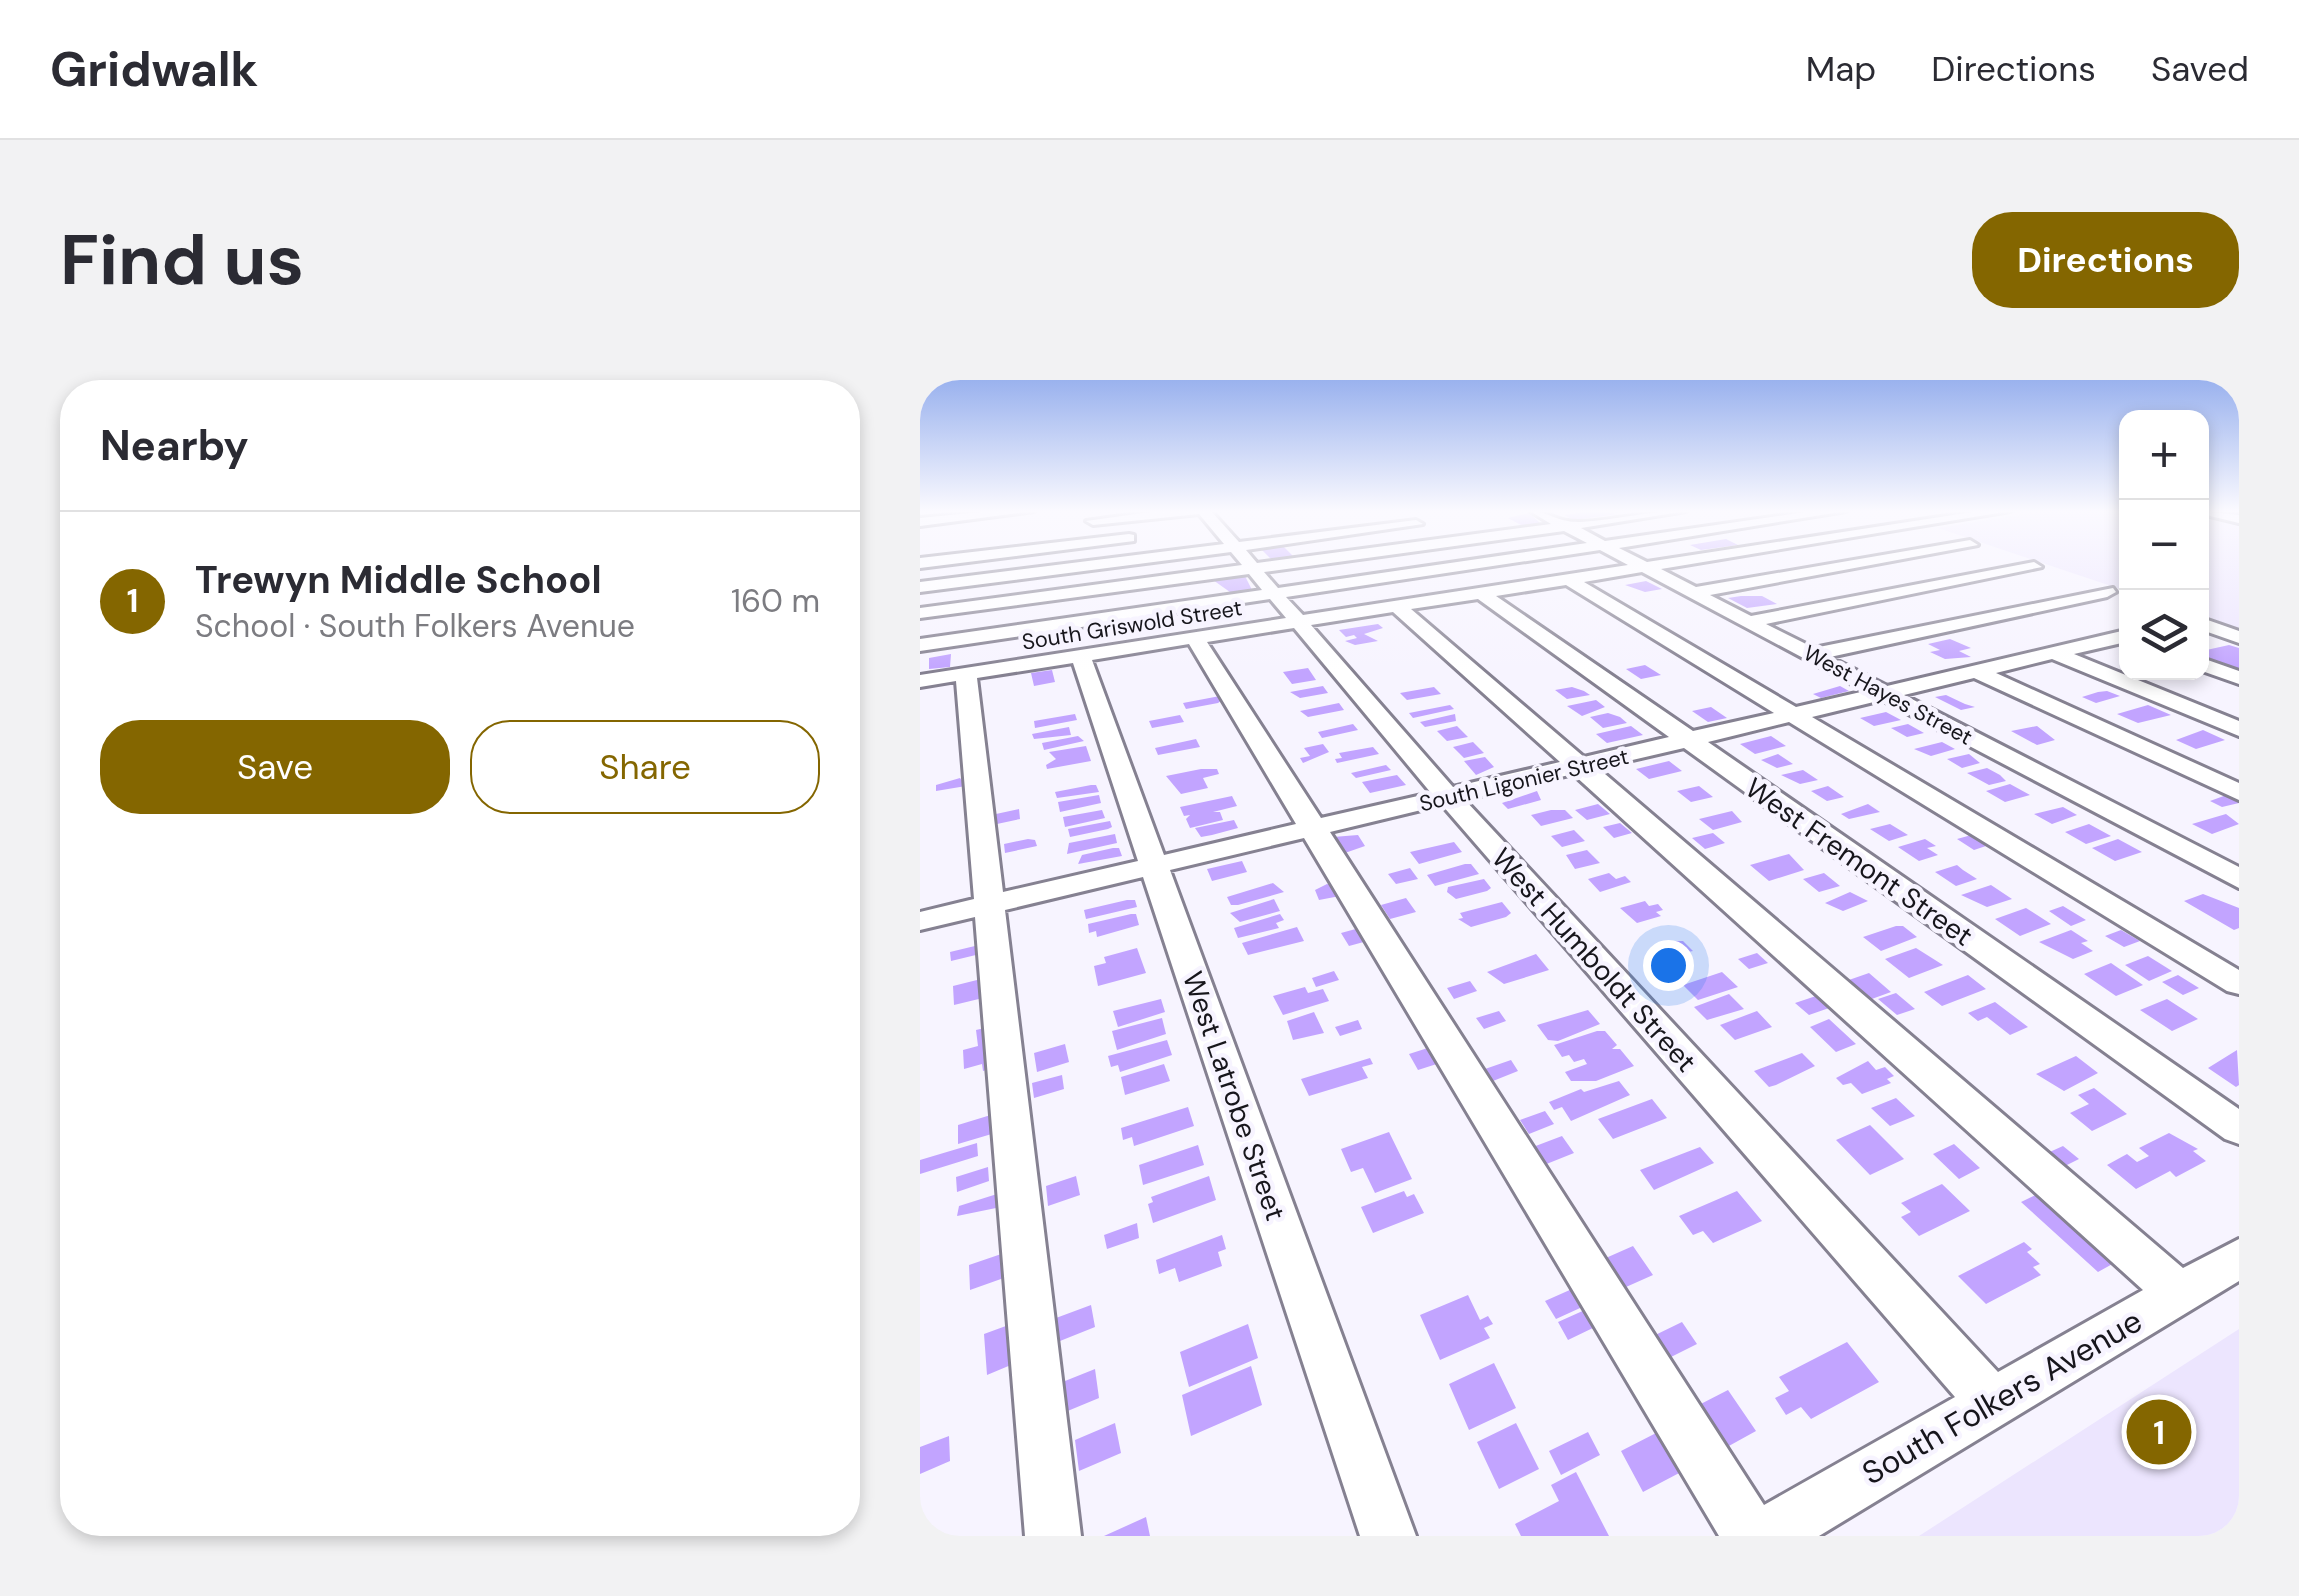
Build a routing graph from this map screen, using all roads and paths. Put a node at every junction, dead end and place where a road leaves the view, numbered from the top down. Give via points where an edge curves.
1 (1061, 565) edge
2 (1119, 565) edge
3 (1152, 565) edge
4 (1249, 565) edge
5 (1641, 565) edge
6 (1658, 565) edge
7 (1882, 565) edge
8 (2028, 565) edge
9 (1645, 567) junction
10 (2034, 567) junction
11 (2052, 573) dead end
12 (1568, 579) junction
13 (2070, 579) dead end
14 (920, 587) edge
15 (1693, 592) junction
16 (2107, 592) junction
17 (1481, 593) junction
18 (2119, 596) edge
19 (1397, 606) junction
20 (920, 613) edge
21 (1296, 622) junction
22 (1748, 622) junction
23 (2209, 626) edge
24 (2239, 637) edge
25 (1195, 638) junction
26 (2119, 638) edge
27 (920, 645) edge
28 (2054, 653) junction
29 (1811, 655) junction
30 (1080, 656) junction
31 (2209, 667) edge
32 (1977, 672) junction
33 (966, 674) junction
34 (2239, 678) edge
35 (920, 682) edge
36 (1887, 694) junction
37 (1795, 716) junction
38 (2239, 729) edge
39 (1688, 742) junction
40 (1580, 767) junction
41 (2239, 792) edge
42 (1448, 796) junction
43 (1313, 829) junction
44 (1153, 868) junction
45 (2239, 880) edge
46 (988, 906) junction
47 (920, 922) edge
48 (2239, 984) edge
49 (2239, 1128) edge
50 (2239, 1258) edge
51 (2179, 1293) junction
52 (1992, 1402) junction
53 (1054, 1536) edge
54 (1388, 1536) edge
55 (1751, 1536) edge
56 (1766, 1536) edge

1 - 14 street
2 - 20 street
3 - 27 street
4 - 21 street, West Humboldt Street
5 - 9 street, West Hayes Street
6 - 9 street, South Griswold Street
7 - 15 street
8 - 10 street
9 - 12 street, South Griswold Street
9 - 15 street, West Hayes Street
10 - 11 street
10 - 22 street
12 - 17 street, South Griswold Street
12 - 37 street
13 - 16 street
15 - 22 street, West Hayes Street
16 - 18 street
16 - 29 street
17 - 19 street, South Griswold Street
17 - 39 street, West Fremont Street
19 - 21 street, South Griswold Street
19 - 40 street
21 - 25 street, South Griswold Street
21 - 42 street, West Humboldt Street
22 - 29 street, West Hayes Street
23 - 24 street
25 - 30 street, South Griswold Street
25 - 43 street
26 - 28 street, South Ligonier Street
28 - 32 street, South Ligonier Street
28 - 38 street
29 - 36 street, West Hayes Street
30 - 33 street, South Griswold Street
30 - 44 street, West Latrobe Street
31 - 34 street
32 - 36 street, South Ligonier Street
32 - 41 street
33 - 35 street, South Griswold Street
33 - 46 street
36 - 37 street, South Ligonier Street
36 - 45 street, West Hayes Street
37 - 39 street, South Ligonier Street
37 - 48 street
39 - 40 street, South Ligonier Street
39 - 49 street, West Fremont Street
40 - 42 street, South Ligonier Street
40 - 51 street
42 - 43 street, South Ligonier Street
42 - 52 street, West Humboldt Street
43 - 44 street, South Ligonier Street
43 - 55 street
44 - 46 street, South Ligonier Street
44 - 54 street, West Latrobe Street
46 - 47 street, South Ligonier Street
46 - 53 street
50 - 51 street, South Folkers Avenue
51 - 52 street, South Folkers Avenue
52 - 56 street, South Folkers Avenue

